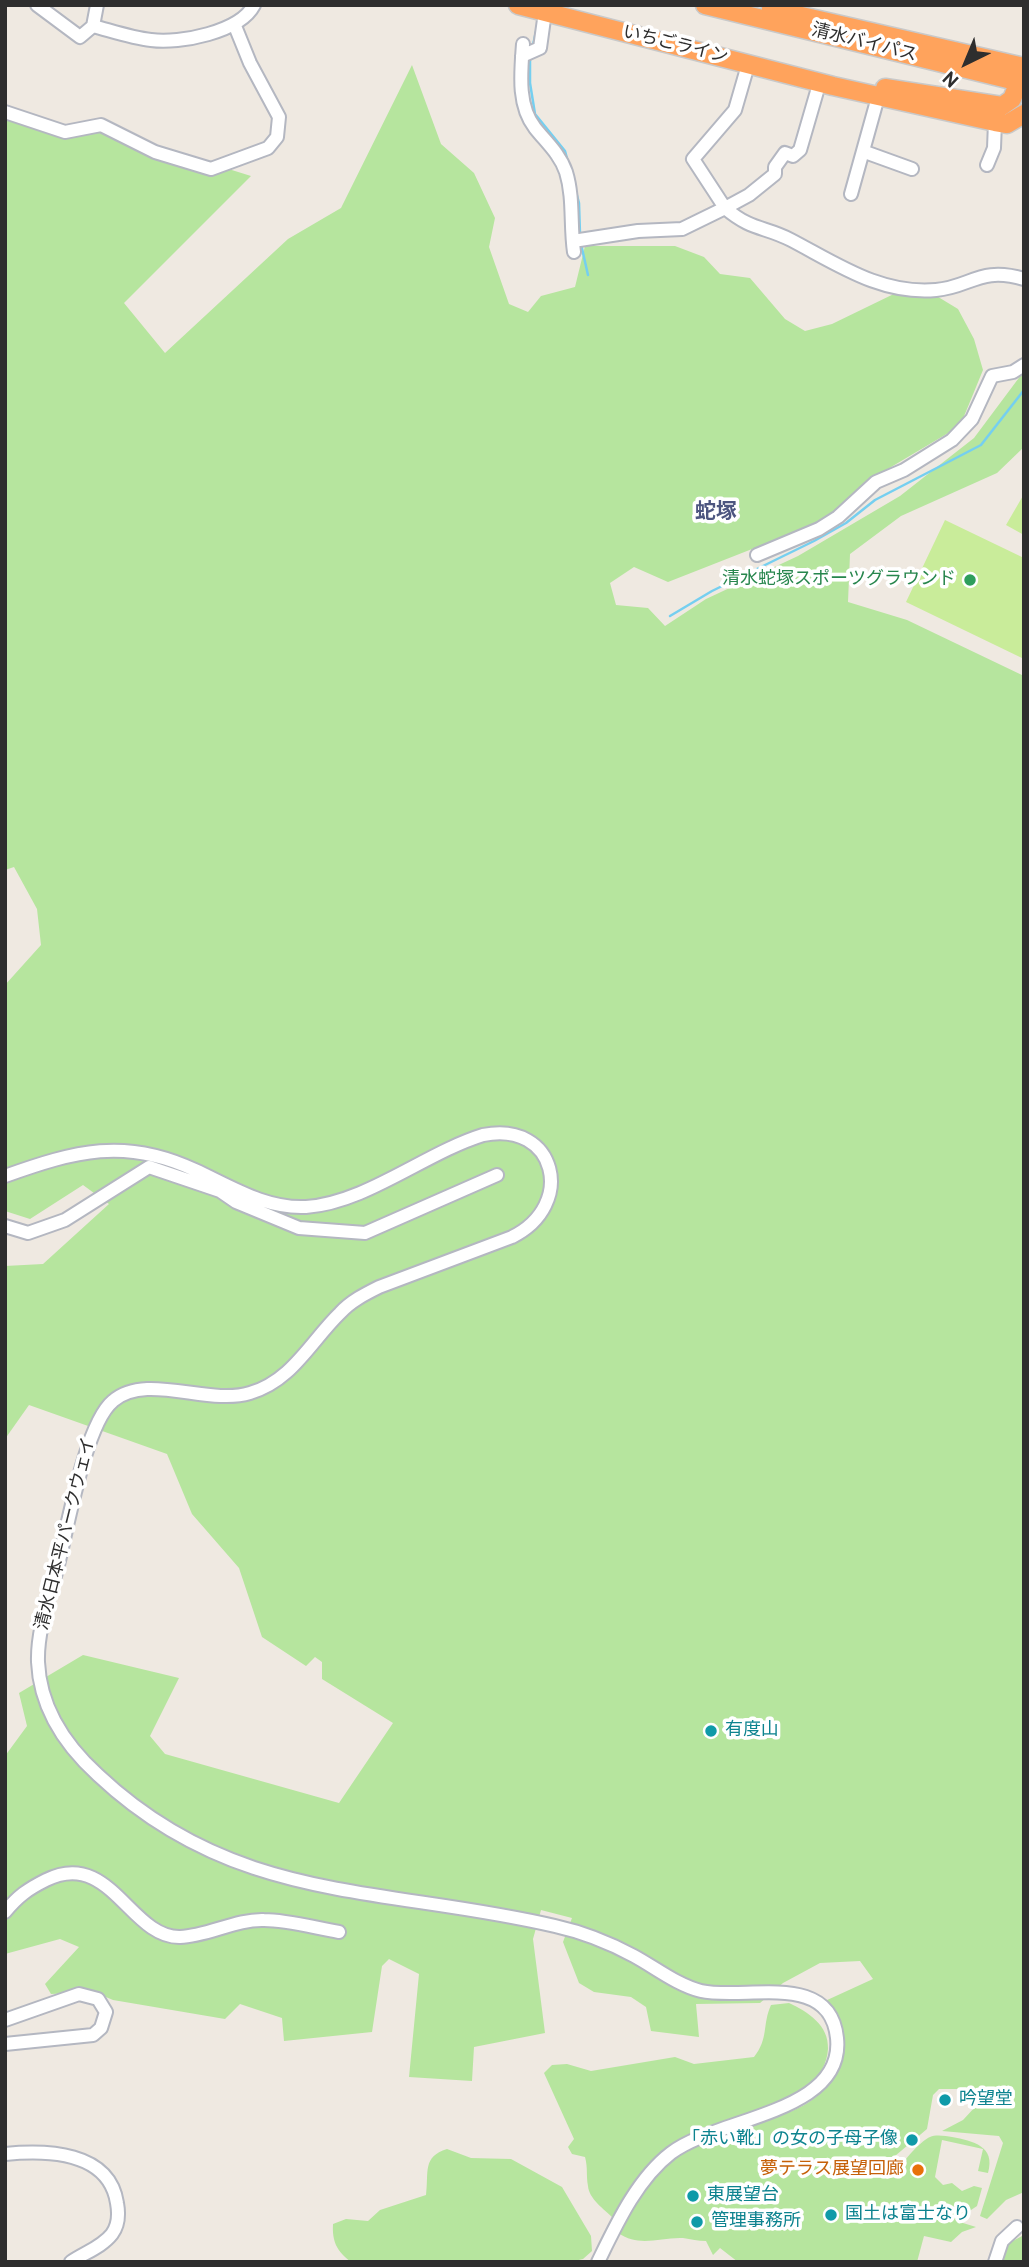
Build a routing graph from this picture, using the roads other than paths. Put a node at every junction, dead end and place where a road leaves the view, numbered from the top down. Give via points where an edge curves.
1 (37, 5) edge
2 (96, 5) edge
3 (254, 5) edge
4 (518, 5) edge
5 (705, 5) edge
6 (754, 5) edge
7 (545, 12) junction
8 (93, 26) junction
9 (235, 26) junction
10 (748, 65) junction
11 (1023, 75) edge
12 (826, 84) junction
13 (878, 97) junction
14 (948, 97) junction
15 (985, 104) junction
16 (5, 112) edge
17 (963, 115) junction
18 (1016, 121) edge
19 (865, 152) junction
20 (987, 165) dead end
21 (912, 169) dead end
22 (850, 194) dead end
23 (725, 208) junction
24 (1024, 279) edge
25 (1024, 365) edge
26 (757, 555) dead end
27 (498, 1175) dead end
28 (5, 1176) edge
29 (5, 1226) edge
30 (5, 1912) edge
31 (339, 1932) dead end
32 (5, 2020) edge
33 (5, 2043) edge
34 (5, 2154) edge
35 (1017, 2227) dead end
36 (71, 2262) edge
37 (598, 2262) edge
38 (995, 2262) edge

1 - 8 street via 75,37
2 - 8 street
3 - 9 street
4 - 7 highway, いちごライン
5 - 11 highway, 清水バイパス
6 - 11 highway, 清水バイパス
7 - 10 highway, いちごライン
7 - 23 street via 540,48 523,50 521,83 526,115 566,172 573,247 638,231 682,229
8 - 9 street via 153,41
9 - 16 street via 279,117 277,137 268,148 211,169 162,155 101,125 65,132
10 - 12 highway, いちごライン
10 - 23 street via 735,110 693,159
11 - 15 highway, いちごライン via 1012,99 1002,106
12 - 13 highway, いちごライン
12 - 14 highway, いちごライン via 850,83
12 - 23 street via 800,150 793,156 785,153 775,174
13 - 17 highway, いちごライン
13 - 19 street
14 - 15 highway, いちごライン
14 - 17 highway via 948,105
15 - 18 street
17 - 18 highway, いちごライン
18 - 20 street via 994,148
19 - 21 street
19 - 22 street
23 - 24 street via 753,229 789,239 851,274 898,287 939,290 999,274
25 - 26 street via 992,376 972,419 952,440 876,482 819,530
27 - 29 street via 365,1233 299,1228 220,1191 149,1167 65,1220 28,1233
28 - 37 street, 清水日本平パークウェイ via 75,1153 122,1149 174,1161 250,1197 306,1207 346,1198 473,1138 502,1132 533,1144 550,1170 549,1199 528,1228 367,1293 341,1311 288,1373 263,1389 219,1398 134,1390 111,1402 99,1418 46,1612 38,1668 44,1699 58,1730 84,1762 125,1800 192,1844 282,1879 563,1928 632,1955 696,1990 783,1992 804,1996 821,2006 834,2024 838,2043 833,2066 817,2088 795,2103 712,2130 668,2155 641,2186
30 - 31 street via 22,1892 60,1872 80,1872 103,1884 154,1927 178,1937 263,1919
32 - 33 street via 79,1994 98,1999 106,2012 101,2028 93,2035
34 - 36 street via 62,2155 87,2161 113,2188 118,2213 114,2231
35 - 38 street via 1002,2241

